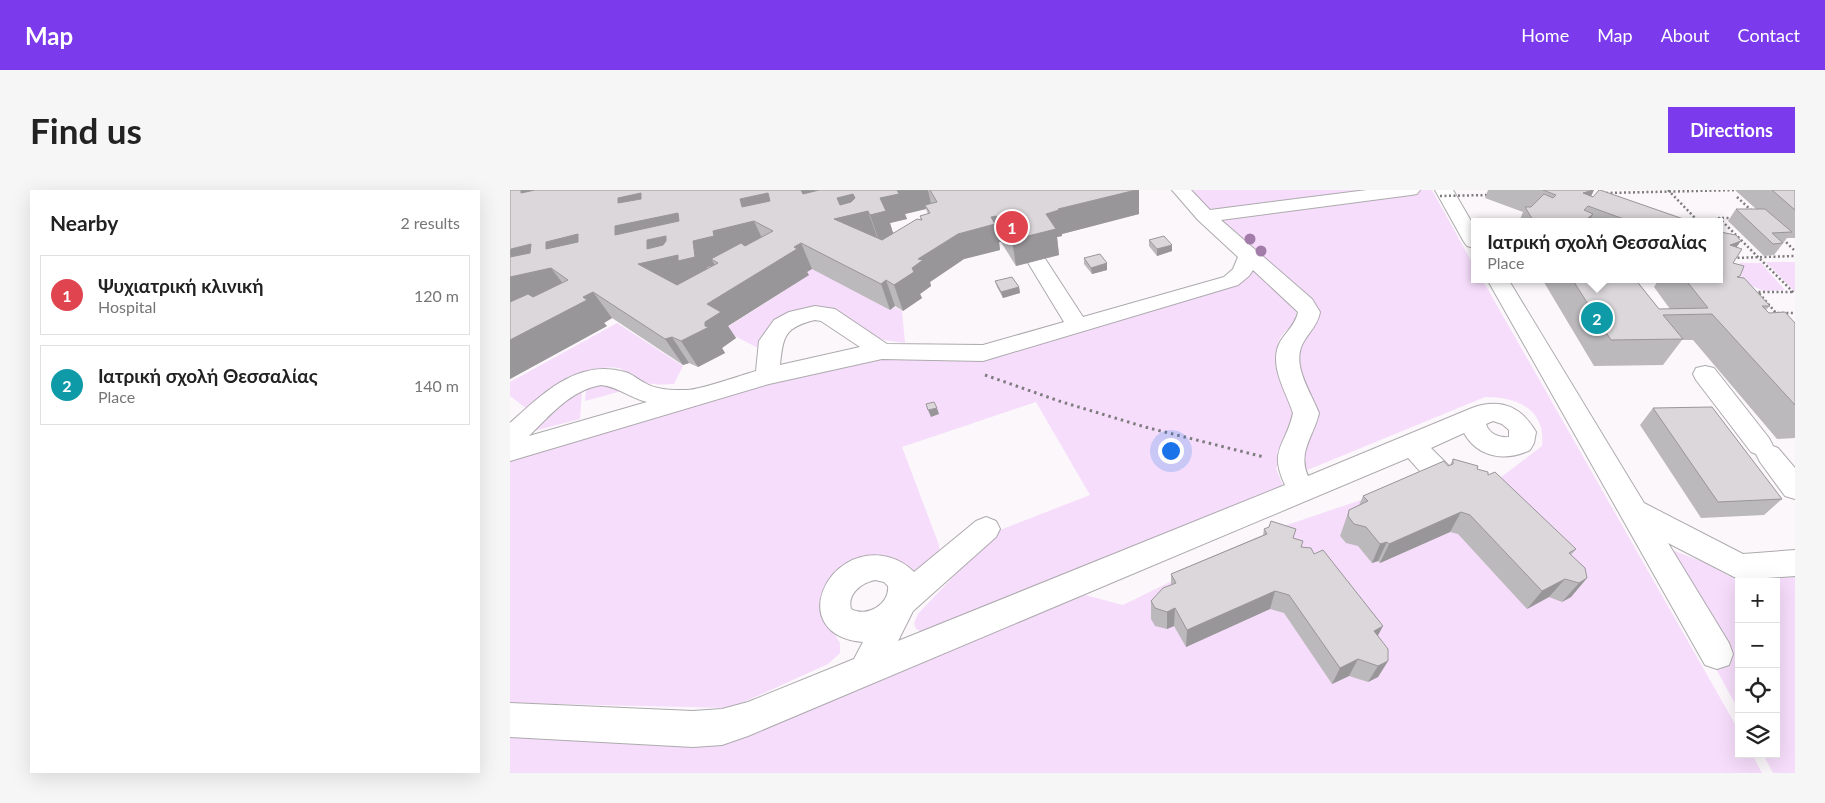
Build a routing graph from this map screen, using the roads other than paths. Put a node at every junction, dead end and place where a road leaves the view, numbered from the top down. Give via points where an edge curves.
1 (1181, 190) edge
2 (1411, 190) edge
3 (1442, 193) edge
4 (1205, 216) junction
5 (1471, 237) edge
6 (1249, 256) junction
7 (1037, 261) edge
8 (1499, 283) edge
9 (1078, 326) junction
10 (882, 351) junction
11 (1705, 374) dead end
12 (767, 376) junction
13 (694, 398) junction
14 (1478, 416) dead end
15 (510, 438) edge
16 (1412, 446) junction
17 (510, 451) edge
18 (1440, 474) edge
19 (1296, 477) junction
20 (1795, 488) edge
21 (1633, 511) junction
22 (986, 530) dead end
23 (1795, 563) edge
24 (1717, 654) dead end
25 (865, 672) junction
26 (510, 720) edge

1 - 4 lane
2 - 4 lane
3 - 5 lane
4 - 6 lane
6 - 9 lane via 1242,272 1231,281
6 - 19 lane via 1309,312 1308,320 1291,343 1287,358 1306,413 1291,454
7 - 9 lane
8 - 21 lane
9 - 10 lane via 983,353
10 - 12 lane
10 - 12 lane via 827,314 815,313 782,325 771,341
11 - 20 lane
12 - 13 lane
13 - 15 lane via 665,398 637,390 619,378 588,378 556,395
13 - 17 lane
14 - 16 lane
16 - 18 lane
16 - 19 lane
19 - 25 lane
21 - 23 lane via 1740,567
21 - 24 lane
22 - 25 lane via 902,602
25 - 26 lane via 722,727 693,729

